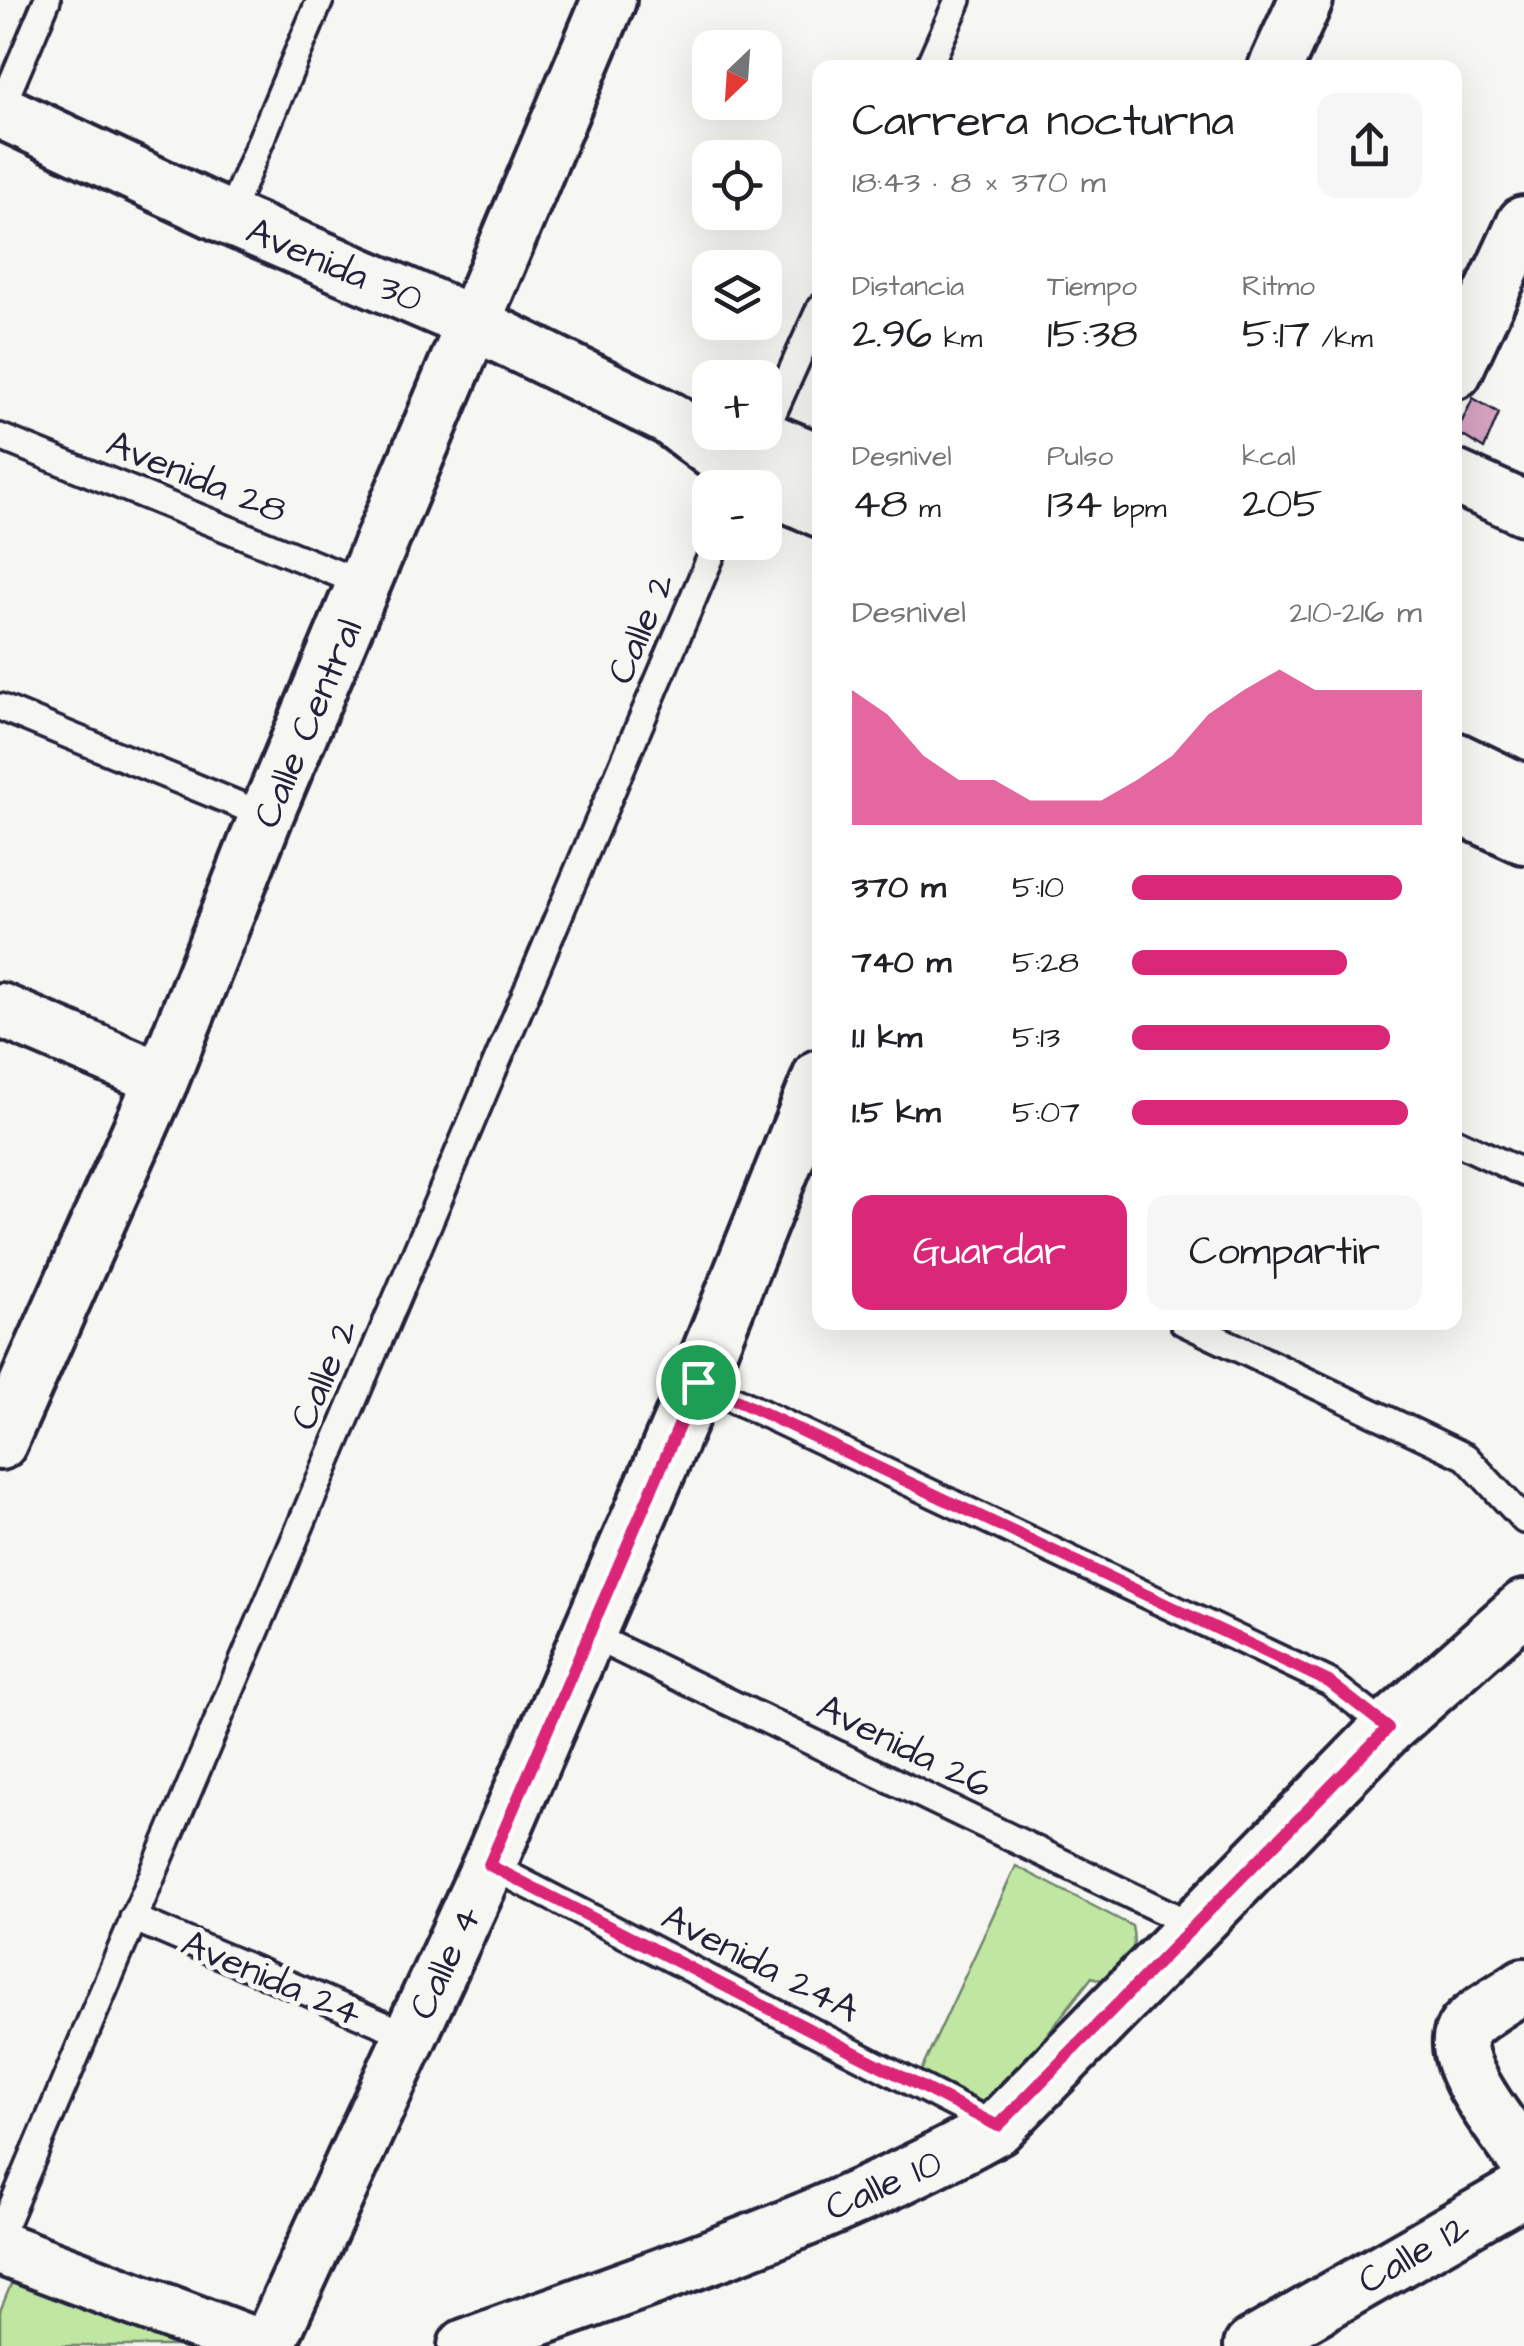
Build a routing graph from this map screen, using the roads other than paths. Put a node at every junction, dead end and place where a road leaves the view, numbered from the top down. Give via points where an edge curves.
1 (46, 0) edge
2 (320, 0) edge
3 (610, 0) edge
4 (958, 0) edge
5 (1306, 0) edge
6 (932, 60) edge
7 (1279, 60) edge
8 (0, 111) edge
9 (228, 218) junction
10 (1524, 223) edge
11 (476, 324) junction
12 (812, 325) edge
13 (1462, 357) edge
14 (782, 390) edge
15 (690, 422) edge
16 (0, 437) edge
17 (756, 450) edge
18 (761, 450) edge
19 (812, 459) edge
20 (1462, 479) edge
21 (812, 502) edge
22 (1524, 508) edge
23 (709, 560) edge
24 (366, 585) junction
25 (0, 706) edge
26 (1462, 762) edge
27 (1524, 792) edge
28 (1462, 808) edge
29 (266, 816) junction
30 (1524, 837) edge
31 (0, 1010) edge
32 (162, 1079) junction
33 (812, 1115) edge
34 (1462, 1144) edge
35 (806, 1145) edge
36 (1524, 1173) edge
37 (1200, 1330) edge
38 (698, 1382) junction
39 (0, 1444) edge
40 (1524, 1520) edge
41 (1524, 1607) edge
42 (586, 1632) junction
43 (1388, 1728) junction
44 (489, 1865) junction
45 (133, 1918) junction
46 (1192, 1925) junction
47 (1524, 1985) edge
48 (410, 2036) junction
49 (998, 2126) junction
50 (1524, 2159) edge
51 (1524, 2189) edge
52 (0, 2235) edge
53 (0, 2248) edge
54 (258, 2346) edge
55 (268, 2346) edge
56 (465, 2346) edge
57 (1250, 2346) edge

1 - 8 lane
2 - 9 lane
3 - 11 street, Calle Central
4 - 6 lane
5 - 7 street
8 - 9 street, Avenida 30
9 - 11 street, Avenida 30
10 - 13 street
11 - 15 street, Avenida 30
11 - 24 street, Calle Central
12 - 14 lane
16 - 24 lane, Avenida 28
17 - 21 street, Avenida 30
18 - 19 street, Avenida 30
20 - 22 street
23 - 45 lane, Calle 2
24 - 29 street, Calle Central
25 - 29 lane
26 - 27 street
28 - 30 street
29 - 32 street, Calle Central
31 - 32 street
32 - 39 street, Calle Central
33 - 35 street, Calle 4
34 - 36 lane
35 - 38 street, Calle 4
37 - 40 lane via 1466,1456
38 - 42 street, Calle 4
38 - 43 lane via 1329,1682
41 - 43 street, Calle 10
42 - 44 street, Calle 4
42 - 46 lane, Avenida 26
43 - 46 street, Calle 10
44 - 48 street, Calle 4
44 - 49 lane, Avenida 24A
45 - 48 lane, Avenida 24
45 - 52 lane, Calle 2
46 - 49 street, Calle 10
47 - 50 street via 1464,2029 1458,2046 1463,2068
48 - 55 street, Calle 4
49 - 56 street, Calle 10 via 922,2170 747,2243
51 - 57 street, Calle 12
53 - 54 street

